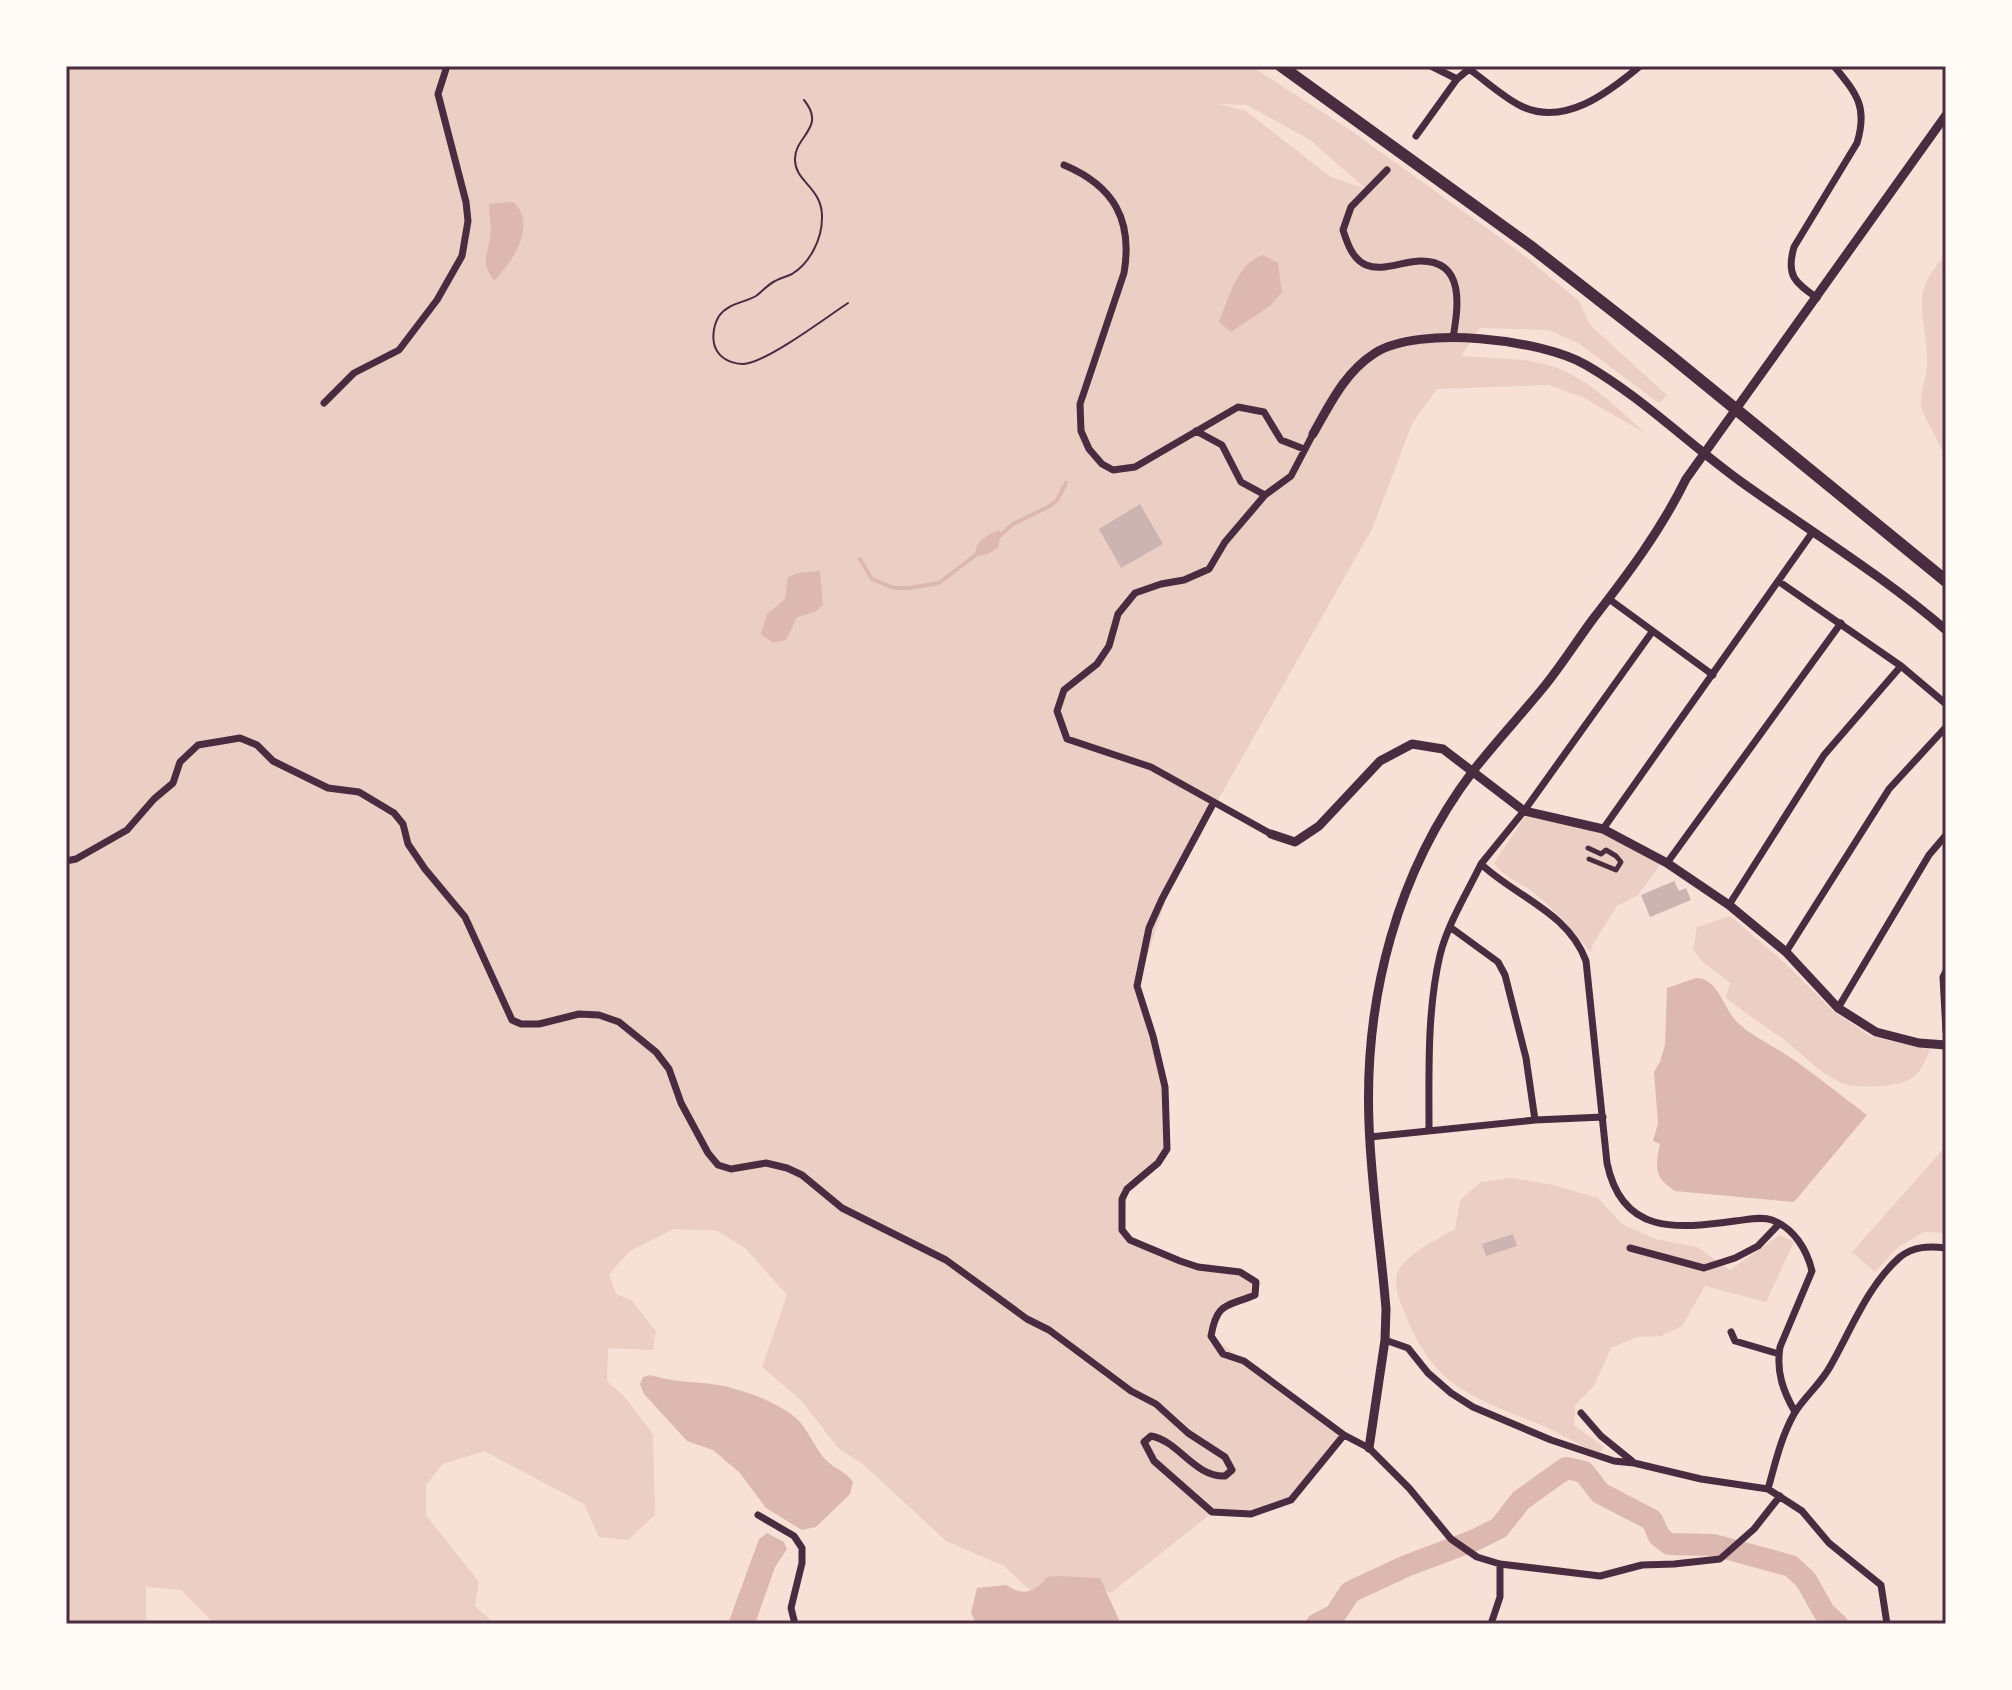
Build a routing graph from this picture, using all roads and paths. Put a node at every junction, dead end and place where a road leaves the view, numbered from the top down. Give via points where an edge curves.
1 (447, 66) edge
2 (1281, 66) edge
3 (1431, 66) edge
4 (1640, 66) edge
5 (1834, 66) edge
6 (1469, 68) edge
7 (1457, 79) junction
8 (804, 100) dead end
9 (1946, 115) edge
10 (1416, 136) dead end
11 (1064, 165) dead end
12 (1387, 170) dead end
13 (1817, 298) junction
14 (848, 303) dead end
15 (1453, 338) junction
16 (324, 403) dead end
17 (1196, 431) junction
18 (1313, 434) joint
19 (1304, 449) junction
20 (1704, 454) junction
21 (1265, 495) junction
22 (1812, 533) junction
23 (1778, 581) junction
24 (1946, 581) edge
25 (1609, 599) junction
26 (1841, 623) junction
27 (1946, 630) edge
28 (1652, 632) junction
29 (1901, 666) junction
30 (1713, 675) junction
31 (1946, 704) edge
32 (1946, 727) edge
33 (1474, 771) junction
34 (1214, 802) junction
35 (1524, 811) junction
36 (1603, 829) junction
37 (1271, 834) joint
38 (1946, 835) edge
39 (1588, 848) dead end
40 (1589, 859) dead end
41 (66, 861) edge
42 (1667, 863) junction
43 (1481, 864) junction
44 (1729, 905) junction
45 (1450, 927) junction
46 (1786, 952) junction
47 (1946, 971) edge
48 (1838, 1008) junction
49 (1946, 1031) edge
50 (1946, 1045) edge
51 (1603, 1117) junction
52 (1535, 1120) junction
53 (1429, 1129) junction
54 (1370, 1137) junction
55 (1779, 1224) junction
56 (1630, 1248) dead end
57 (1946, 1248) edge
58 (1731, 1332) dead end
59 (1385, 1340) junction
60 (1779, 1354) junction
61 (1795, 1412) junction
62 (1581, 1413) dead end
63 (1344, 1435) junction
64 (1369, 1448) junction
65 (1634, 1463) junction
66 (1768, 1489) junction
67 (1780, 1496) junction
68 (758, 1515) dead end
69 (1500, 1564) junction
70 (795, 1624) edge
71 (1491, 1624) edge
72 (1887, 1624) edge

1 - 16 street via 438,94 466,202 462,256 399,350 354,373
2 - 24 highway via 1530,246
3 - 7 street
4 - 6 street via 1576,109 1546,114 1521,106
5 - 13 street via 1861,105 1863,124 1789,264 1794,279
6 - 7 street
7 - 10 street
8 - 14 path via 812,110 812,123 794,159 797,172 818,197 821,232 811,257 791,274 722,312 713,333 717,350 725,360 750,363
9 - 13 street
11 - 17 street via 1107,191 1126,236 1124,273 1080,404 1087,444 1106,468 1122,470
12 - 15 street via 1351,207 1343,230 1350,250 1372,267 1422,261 1441,266 1456,284
13 - 20 street
15 - 18 street via 1421,338 1376,352 1340,386
15 - 20 street via 1514,343 1584,363
17 - 19 street via 1238,407 1264,412 1281,440
17 - 21 street via 1222,445 1241,482
18 - 19 street
19 - 21 street via 1291,476
20 - 22 street
20 - 25 street via 1669,515
21 - 34 street via 1209,569 1135,593 1118,614 1109,646 1097,664 1064,690 1057,711 1067,739 1151,767
22 - 23 street
22 - 27 street
23 - 26 street
23 - 30 street
25 - 28 street
25 - 33 street
26 - 29 street
26 - 42 street
28 - 30 street
28 - 35 street
29 - 31 street
29 - 44 street via 1824,755
30 - 36 street
32 - 46 street via 1889,789
33 - 35 street
33 - 37 street via 1443,749 1412,744 1380,761 1319,826 1295,842
33 - 54 street via 1423,850 1390,940 1371,1045
34 - 37 street
34 - 63 street via 1149,928 1137,986 1165,1087 1167,1149 1127,1189 1122,1230 1130,1240 1180,1261 1240,1272 1256,1282 1255,1295 1226,1305 1215,1317 1211,1336 1223,1354 1244,1361
35 - 36 street
35 - 43 street
36 - 42 street
38 - 48 street
39 - 40 street via 1601,854 1606,850 1621,862 1616,870
41 - 63 street via 127,830 173,783 180,762 198,745 240,738 257,745 287,768 328,788 359,792 394,813 425,869 465,917 512,1020 539,1024 579,1014 619,1022 669,1069 681,1103 718,1165 731,1169 766,1163 802,1175 842,1208 946,1260 1225,1457 1232,1470 1213,1476 1160,1438 1151,1436 1144,1442 1154,1461 1212,1512 1251,1514 1291,1500
42 - 44 street
43 - 45 street
43 - 51 street via 1549,913 1579,946 1586,961
44 - 46 street
45 - 52 street via 1498,962 1505,975
45 - 53 street via 1440,954 1430,1024
46 - 48 street
47 - 49 street
48 - 50 street via 1876,1032
51 - 52 street
51 - 55 street via 1610,1177 1630,1210 1651,1222 1677,1227 1757,1219
52 - 53 street
53 - 54 street
54 - 59 street
55 - 56 street via 1758,1246 1704,1268
55 - 60 street via 1797,1237 1812,1271
57 - 61 street via 1925,1245 1901,1256 1851,1325 1818,1387
58 - 60 street via 1735,1341
59 - 64 street
59 - 65 street via 1408,1348 1428,1373 1473,1407 1584,1452
60 - 61 street via 1779,1376
61 - 66 street
62 - 65 street
63 - 64 street
64 - 69 street via 1451,1539 1477,1557
65 - 66 street
66 - 67 street
67 - 69 street via 1720,1559 1642,1565 1600,1576
67 - 72 street via 1881,1585
68 - 70 street via 794,1536 802,1548 791,1608
69 - 71 street via 1500,1597

